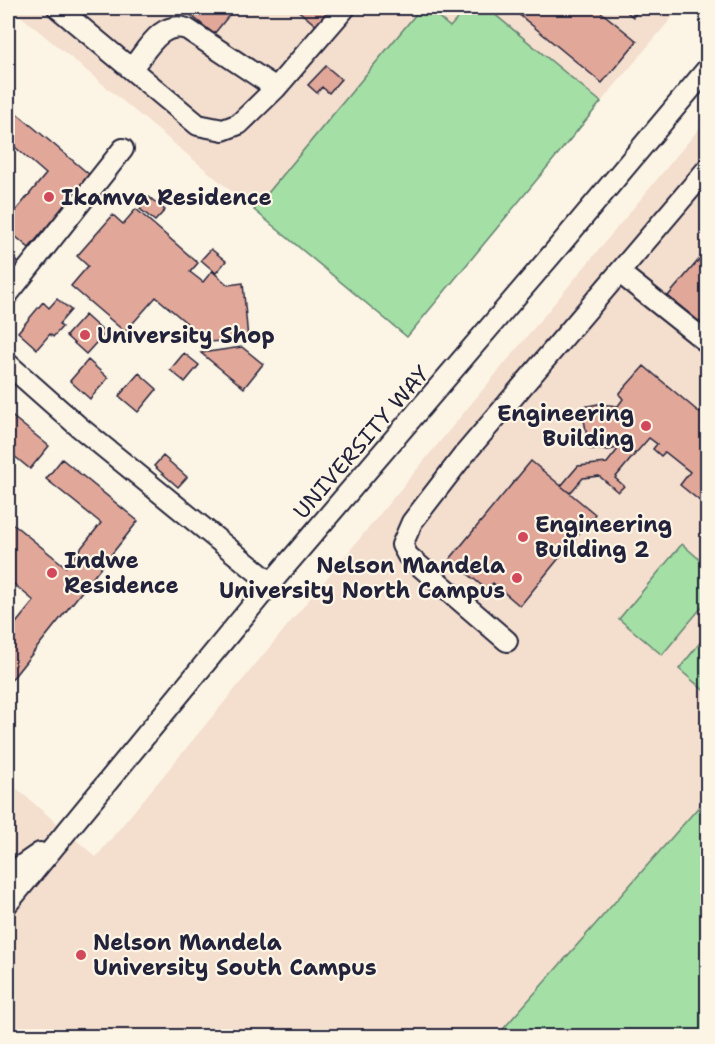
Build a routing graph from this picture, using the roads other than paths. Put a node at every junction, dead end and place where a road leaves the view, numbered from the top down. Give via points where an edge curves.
1 (57, 8) edge
2 (345, 8) edge
3 (132, 68) junction
4 (708, 68) edge
5 (276, 88) junction
6 (123, 149) dead end
7 (708, 168) edge
8 (620, 273) junction
9 (8, 294) edge
10 (708, 343) edge
11 (8, 364) edge
12 (271, 583) junction
13 (507, 641) dead end
14 (51, 848) junction
15 (8, 875) edge
16 (8, 903) edge

1 - 3 lane
2 - 5 lane
3 - 5 lane via 163,31 178,26
3 - 5 lane via 198,124 214,130 239,124
4 - 12 lane, UNIVERSITY WAY
6 - 9 lane
7 - 8 lane
8 - 10 lane
8 - 13 lane via 463,456 403,537 402,545 408,556
11 - 12 lane
12 - 14 lane, UNIVERSITY WAY
14 - 15 lane, UNIVERSITY WAY
14 - 16 lane, UNIVERSITY WAY

